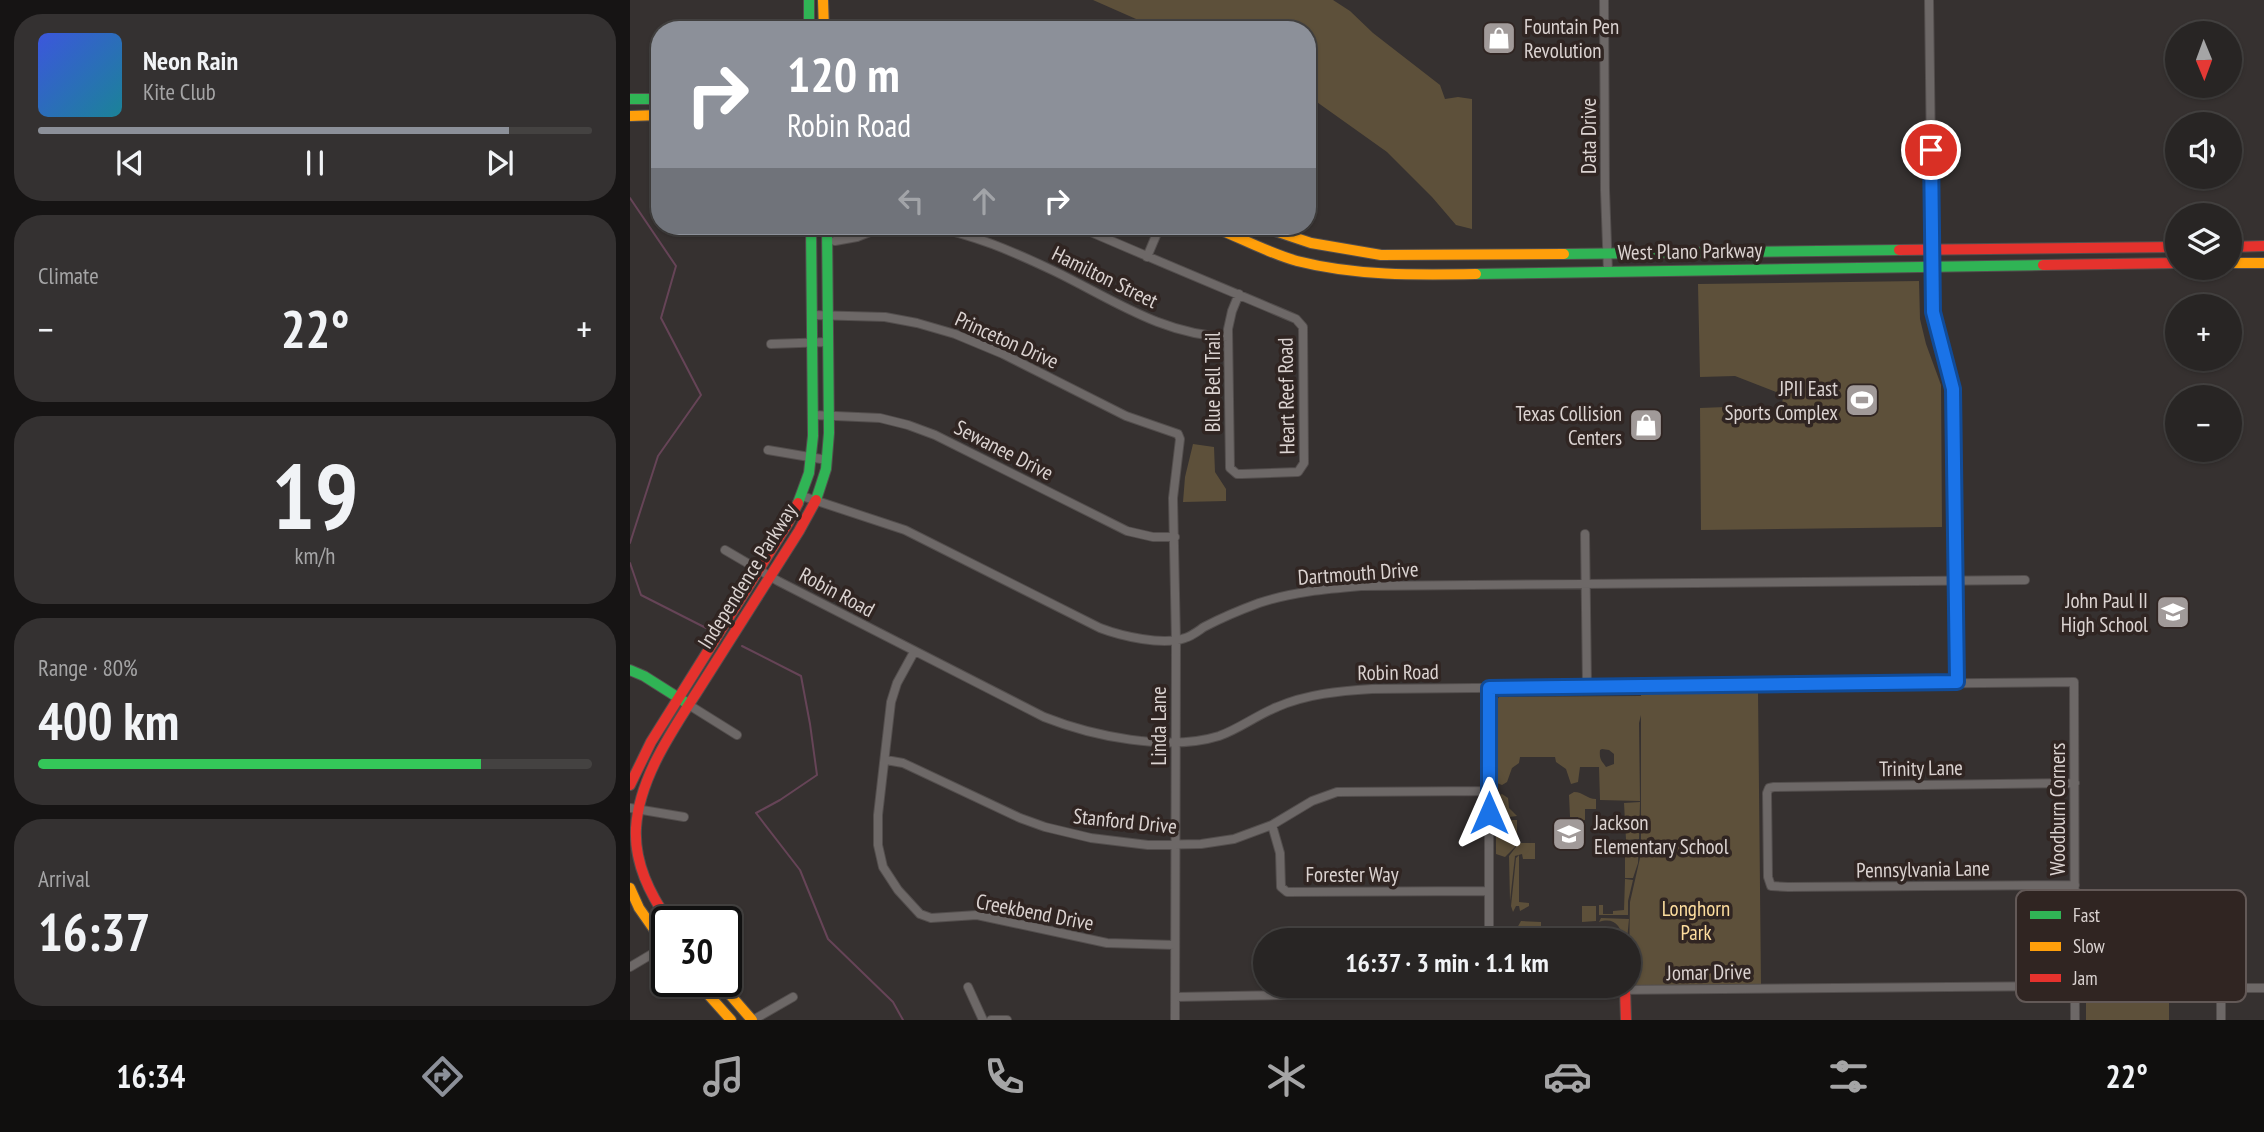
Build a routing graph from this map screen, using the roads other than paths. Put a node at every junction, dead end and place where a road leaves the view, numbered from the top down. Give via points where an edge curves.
1 (809, 0) edge
2 (823, 0) edge
3 (1604, 0) edge
4 (1929, 0) edge
5 (809, 21) edge
6 (824, 21) edge
7 (630, 99) edge
8 (651, 99) edge
9 (630, 116) edge
10 (651, 116) edge
11 (811, 235) edge
12 (827, 235) edge
13 (862, 235) edge
14 (962, 235) edge
15 (1097, 235) edge
16 (1156, 235) edge
17 (1233, 235) edge
18 (1286, 235) edge
19 (835, 241) dead end
20 (2264, 246) edge
21 (2165, 247) edge
22 (2242, 247) edge
23 (1933, 248) junction
24 (1778, 251) junction
25 (1608, 252) junction
26 (1147, 257) junction
27 (2242, 263) edge
28 (2264, 263) edge
29 (2165, 264) edge
30 (1933, 267) junction
31 (1778, 269) junction
32 (1608, 272) junction
33 (1239, 294) junction
34 (812, 314) junction
35 (827, 314) junction
36 (1228, 337) junction
37 (812, 342) junction
38 (828, 342) junction
39 (771, 344) dead end
40 (813, 415) junction
41 (829, 415) junction
42 (1178, 434) joint
43 (768, 450) dead end
44 (812, 457) junction
45 (827, 460) junction
46 (1233, 471) joint
47 (802, 496) junction
48 (816, 501) junction
49 (1585, 534) dead end
50 (1175, 537) junction
51 (725, 550) dead end
52 (765, 573) junction
53 (1957, 579) junction
54 (2025, 580) dead end
55 (1586, 583) junction
56 (1176, 641) junction
57 (914, 652) junction
58 (630, 670) edge
59 (1957, 682) junction
60 (2074, 682) joint
61 (1587, 686) junction
62 (1489, 688) junction
63 (684, 702) junction
64 (737, 735) dead end
65 (1175, 741) junction
66 (886, 760) junction
67 (631, 781) edge
68 (2074, 783) junction
69 (645, 786) junction
70 (1489, 791) junction
71 (634, 808) edge
72 (684, 817) dead end
73 (1272, 825) junction
74 (1175, 845) junction
75 (634, 859) edge
76 (2075, 885) junction
77 (1771, 886) joint
78 (630, 888) edge
79 (2075, 890) edge
80 (1488, 891) junction
81 (658, 906) edge
82 (651, 925) edge
83 (1489, 928) edge
84 (1175, 945) junction
85 (651, 955) edge
86 (630, 967) edge
87 (2016, 987) edge
88 (968, 988) dead end
89 (2246, 988) edge
90 (2264, 988) edge
91 (1641, 990) edge
92 (1253, 995) edge
93 (710, 997) edge
94 (732, 997) edge
95 (793, 997) dead end
96 (1175, 997) junction
97 (1625, 998) edge
98 (2075, 1002) edge
99 (2221, 1002) edge
100 (731, 1020) edge
101 (752, 1020) edge
102 (983, 1020) edge
103 (991, 1020) edge
104 (1007, 1020) edge
105 (1175, 1020) edge
106 (1626, 1020) edge
107 (2075, 1020) edge
108 (2221, 1020) edge

1 - 5 main road
2 - 6 main road
3 - 25 street, Data Drive
4 - 23 street
7 - 8 main road
9 - 10 main road
11 - 34 main road, Independence Parkway
12 - 35 main road, Independence Parkway
13 - 19 street
14 - 36 street, Hamilton Street via 1019,255 1171,328 1203,337
15 - 26 street
16 - 26 street
17 - 32 main road, West Plano Parkway via 1294,260 1362,273
18 - 25 main road, West Plano Parkway via 1363,254
20 - 22 main road
21 - 23 main road, West Plano Parkway
23 - 24 main road, West Plano Parkway
23 - 30 street
24 - 25 main road, West Plano Parkway
24 - 31 main road
25 - 32 street, Data Drive
26 - 33 street
27 - 28 main road
29 - 30 main road, West Plano Parkway
30 - 31 main road, West Plano Parkway
30 - 53 street via 1934,322 1953,389
31 - 32 main road, West Plano Parkway
33 - 36 street, Blue Bell Trail
33 - 46 street, Heart Reef Road via 1300,321 1303,327 1304,463 1294,473
34 - 35 street, Princeton Drive
34 - 37 main road, Independence Parkway
35 - 38 main road, Independence Parkway
35 - 42 street, Princeton Drive via 892,318 955,334 1126,416
36 - 46 street, Blue Bell Trail via 1229,463
37 - 38 street
37 - 39 street
37 - 40 main road, Independence Parkway
38 - 41 main road, Independence Parkway
40 - 41 street, Sewanee Drive
40 - 44 main road, Independence Parkway
41 - 45 main road, Independence Parkway
41 - 50 street, Sewanee Drive via 908,425 1127,531
42 - 50 street, Linda Lane
43 - 44 street
44 - 45 street
44 - 47 main road, Independence Parkway
45 - 48 main road, Independence Parkway
47 - 48 street
47 - 52 main road, Independence Parkway
48 - 52 main road, Independence Parkway via 802,528
48 - 56 street via 905,530 1100,628 1130,637
49 - 55 street
50 - 56 street, Linda Lane
51 - 52 street, Robin Road
52 - 57 street, Robin Road
52 - 63 main road, Independence Parkway
53 - 54 street, Dartmouth Drive
53 - 55 street, Dartmouth Drive
53 - 59 street
55 - 56 street, Dartmouth Drive via 1311,590 1260,603
55 - 61 street
56 - 65 street, Linda Lane
57 - 65 street, Robin Road via 1073,729 1140,741
57 - 66 street, Creekbend Drive via 891,702
58 - 63 main road
59 - 60 street, Robin Road
59 - 61 street, Robin Road
60 - 68 street, Woodburn Corners
61 - 62 street, Robin Road
62 - 65 street, Robin Road via 1372,689 1310,695 1219,736
62 - 70 street
63 - 64 street
63 - 67 main road, Independence Parkway via 651,743
63 - 69 main road, Independence Parkway
65 - 74 street, Linda Lane
66 - 74 street, Stanford Drive via 903,763 1045,827 1116,842
66 - 84 street, Creekbend Drive via 877,832 881,858 889,878 920,914 931,918 978,915 1107,943
67 - 69 street
68 - 76 street, Woodburn Corners
68 - 77 street, Trinity Lane via 1769,788
69 - 71 main road, Independence Parkway
70 - 73 street, Stanford Drive via 1337,792
70 - 80 street
71 - 72 street
71 - 75 main road, Independence Parkway
73 - 74 street, Stanford Drive via 1218,843
73 - 80 street, Forester Way via 1280,853 1281,887 1287,892
74 - 84 street, Linda Lane
75 - 81 main road, Independence Parkway
76 - 77 street, Pennsylvania Lane
76 - 79 street, Woodburn Corners
78 - 82 main road
80 - 83 street
84 - 96 street, Linda Lane
85 - 86 street
87 - 91 street, Jomar Drive
88 - 102 street
89 - 90 street
92 - 96 street, Jomar Drive
93 - 100 main road
94 - 101 main road
95 - 101 street
96 - 105 street, Linda Lane
97 - 106 main road
98 - 107 street, Woodburn Corners
99 - 108 street
103 - 104 street

